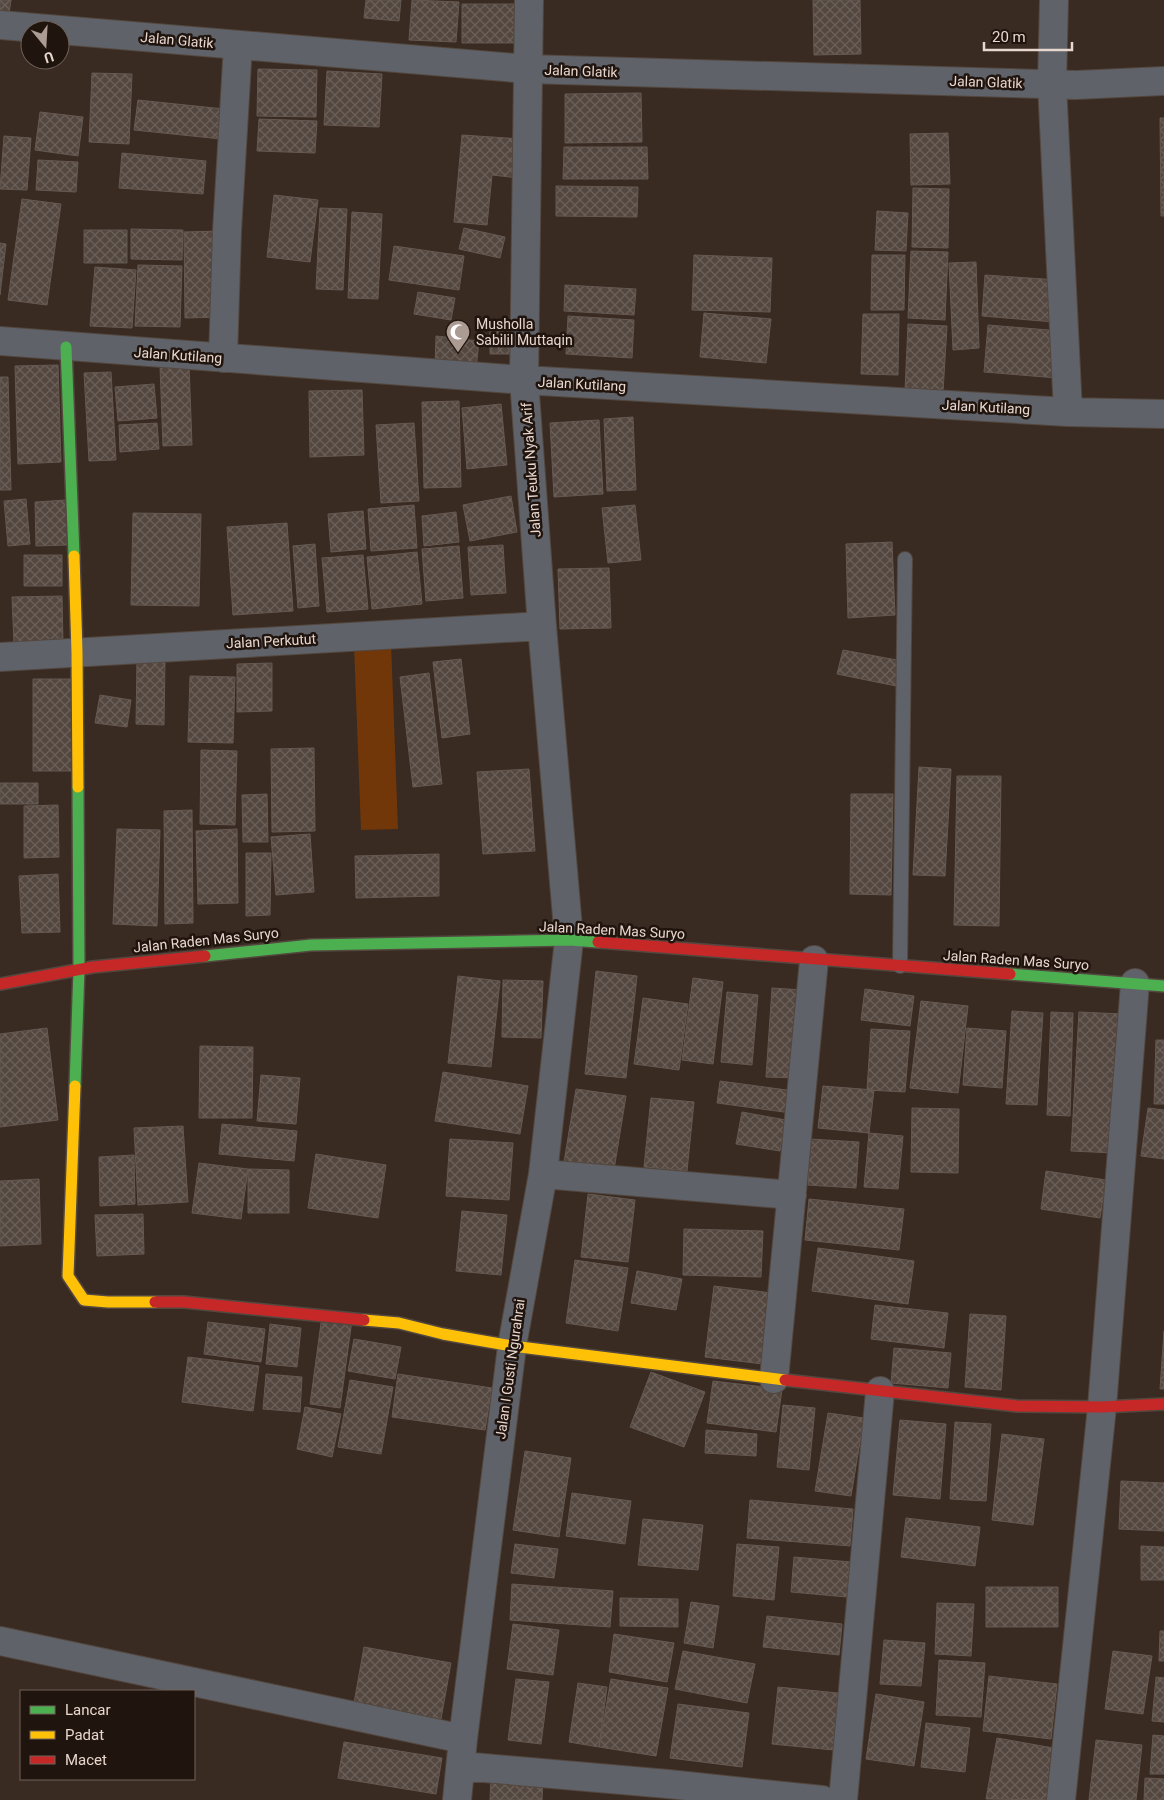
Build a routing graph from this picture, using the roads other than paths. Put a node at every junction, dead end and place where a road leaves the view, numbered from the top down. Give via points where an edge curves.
1 (529, 0) edge
2 (1054, 0) edge
3 (0, 25) edge
4 (238, 45) junction
5 (528, 69) junction
6 (1164, 81) edge
7 (1052, 84) junction
8 (0, 341) edge
9 (66, 347) junction
10 (223, 358) junction
11 (524, 380) junction
12 (1068, 412) junction
13 (1164, 414) edge
14 (905, 559) dead end
15 (542, 626) junction
16 (77, 652) junction
17 (0, 657) edge
18 (569, 940) junction
19 (814, 960) junction
20 (900, 966) junction
21 (79, 969) junction
22 (1135, 983) junction
23 (0, 984) edge
24 (1164, 986) edge
25 (543, 1174) junction
26 (792, 1195) junction
27 (512, 1346) junction
28 (774, 1379) junction
29 (880, 1391) junction
30 (1164, 1404) edge
31 (1102, 1407) junction
32 (0, 1641) edge
33 (463, 1739) junction
34 (461, 1766) junction
35 (458, 1800) edge
36 (822, 1800) edge
37 (843, 1800) edge
38 (1061, 1800) edge

1 - 5 street, Jalan Teuku Nyak Arif
2 - 7 street
3 - 4 street, Jalan Glatik
4 - 5 street, Jalan Glatik
4 - 10 street
5 - 7 street, Jalan Glatik
5 - 11 street, Jalan Teuku Nyak Arif
6 - 7 street, Jalan Glatik
7 - 12 street
8 - 9 street, Jalan Kutilang
9 - 10 street, Jalan Kutilang
9 - 16 street
10 - 11 street, Jalan Kutilang
11 - 12 street, Jalan Kutilang
11 - 15 street, Jalan Teuku Nyak Arif
12 - 13 street, Jalan Kutilang
14 - 20 lane
15 - 16 street, Jalan Perkutut
15 - 18 street, Jalan Teuku Nyak Arif
16 - 17 street, Jalan Perkutut
16 - 21 street
18 - 19 street, Jalan Raden Mas Suryo
18 - 21 street, Jalan Raden Mas Suryo via 311,945
18 - 25 street, Jalan I Gusti Ngurahrai
19 - 20 street, Jalan Raden Mas Suryo
19 - 26 street
20 - 22 street, Jalan Raden Mas Suryo
21 - 23 street, Jalan Raden Mas Suryo
21 - 27 street via 68,1276 84,1300 184,1302 399,1323
22 - 24 street, Jalan Raden Mas Suryo
22 - 31 street
25 - 26 street
25 - 27 street, Jalan I Gusti Ngurahrai
26 - 28 street
27 - 28 street
27 - 33 street, Jalan I Gusti Ngurahrai
28 - 29 street
29 - 31 street via 1017,1406
29 - 37 street
30 - 31 street
31 - 38 street
32 - 33 street
33 - 34 street, Jalan I Gusti Ngurahrai
34 - 35 street, Jalan I Gusti Ngurahrai
34 - 36 street

